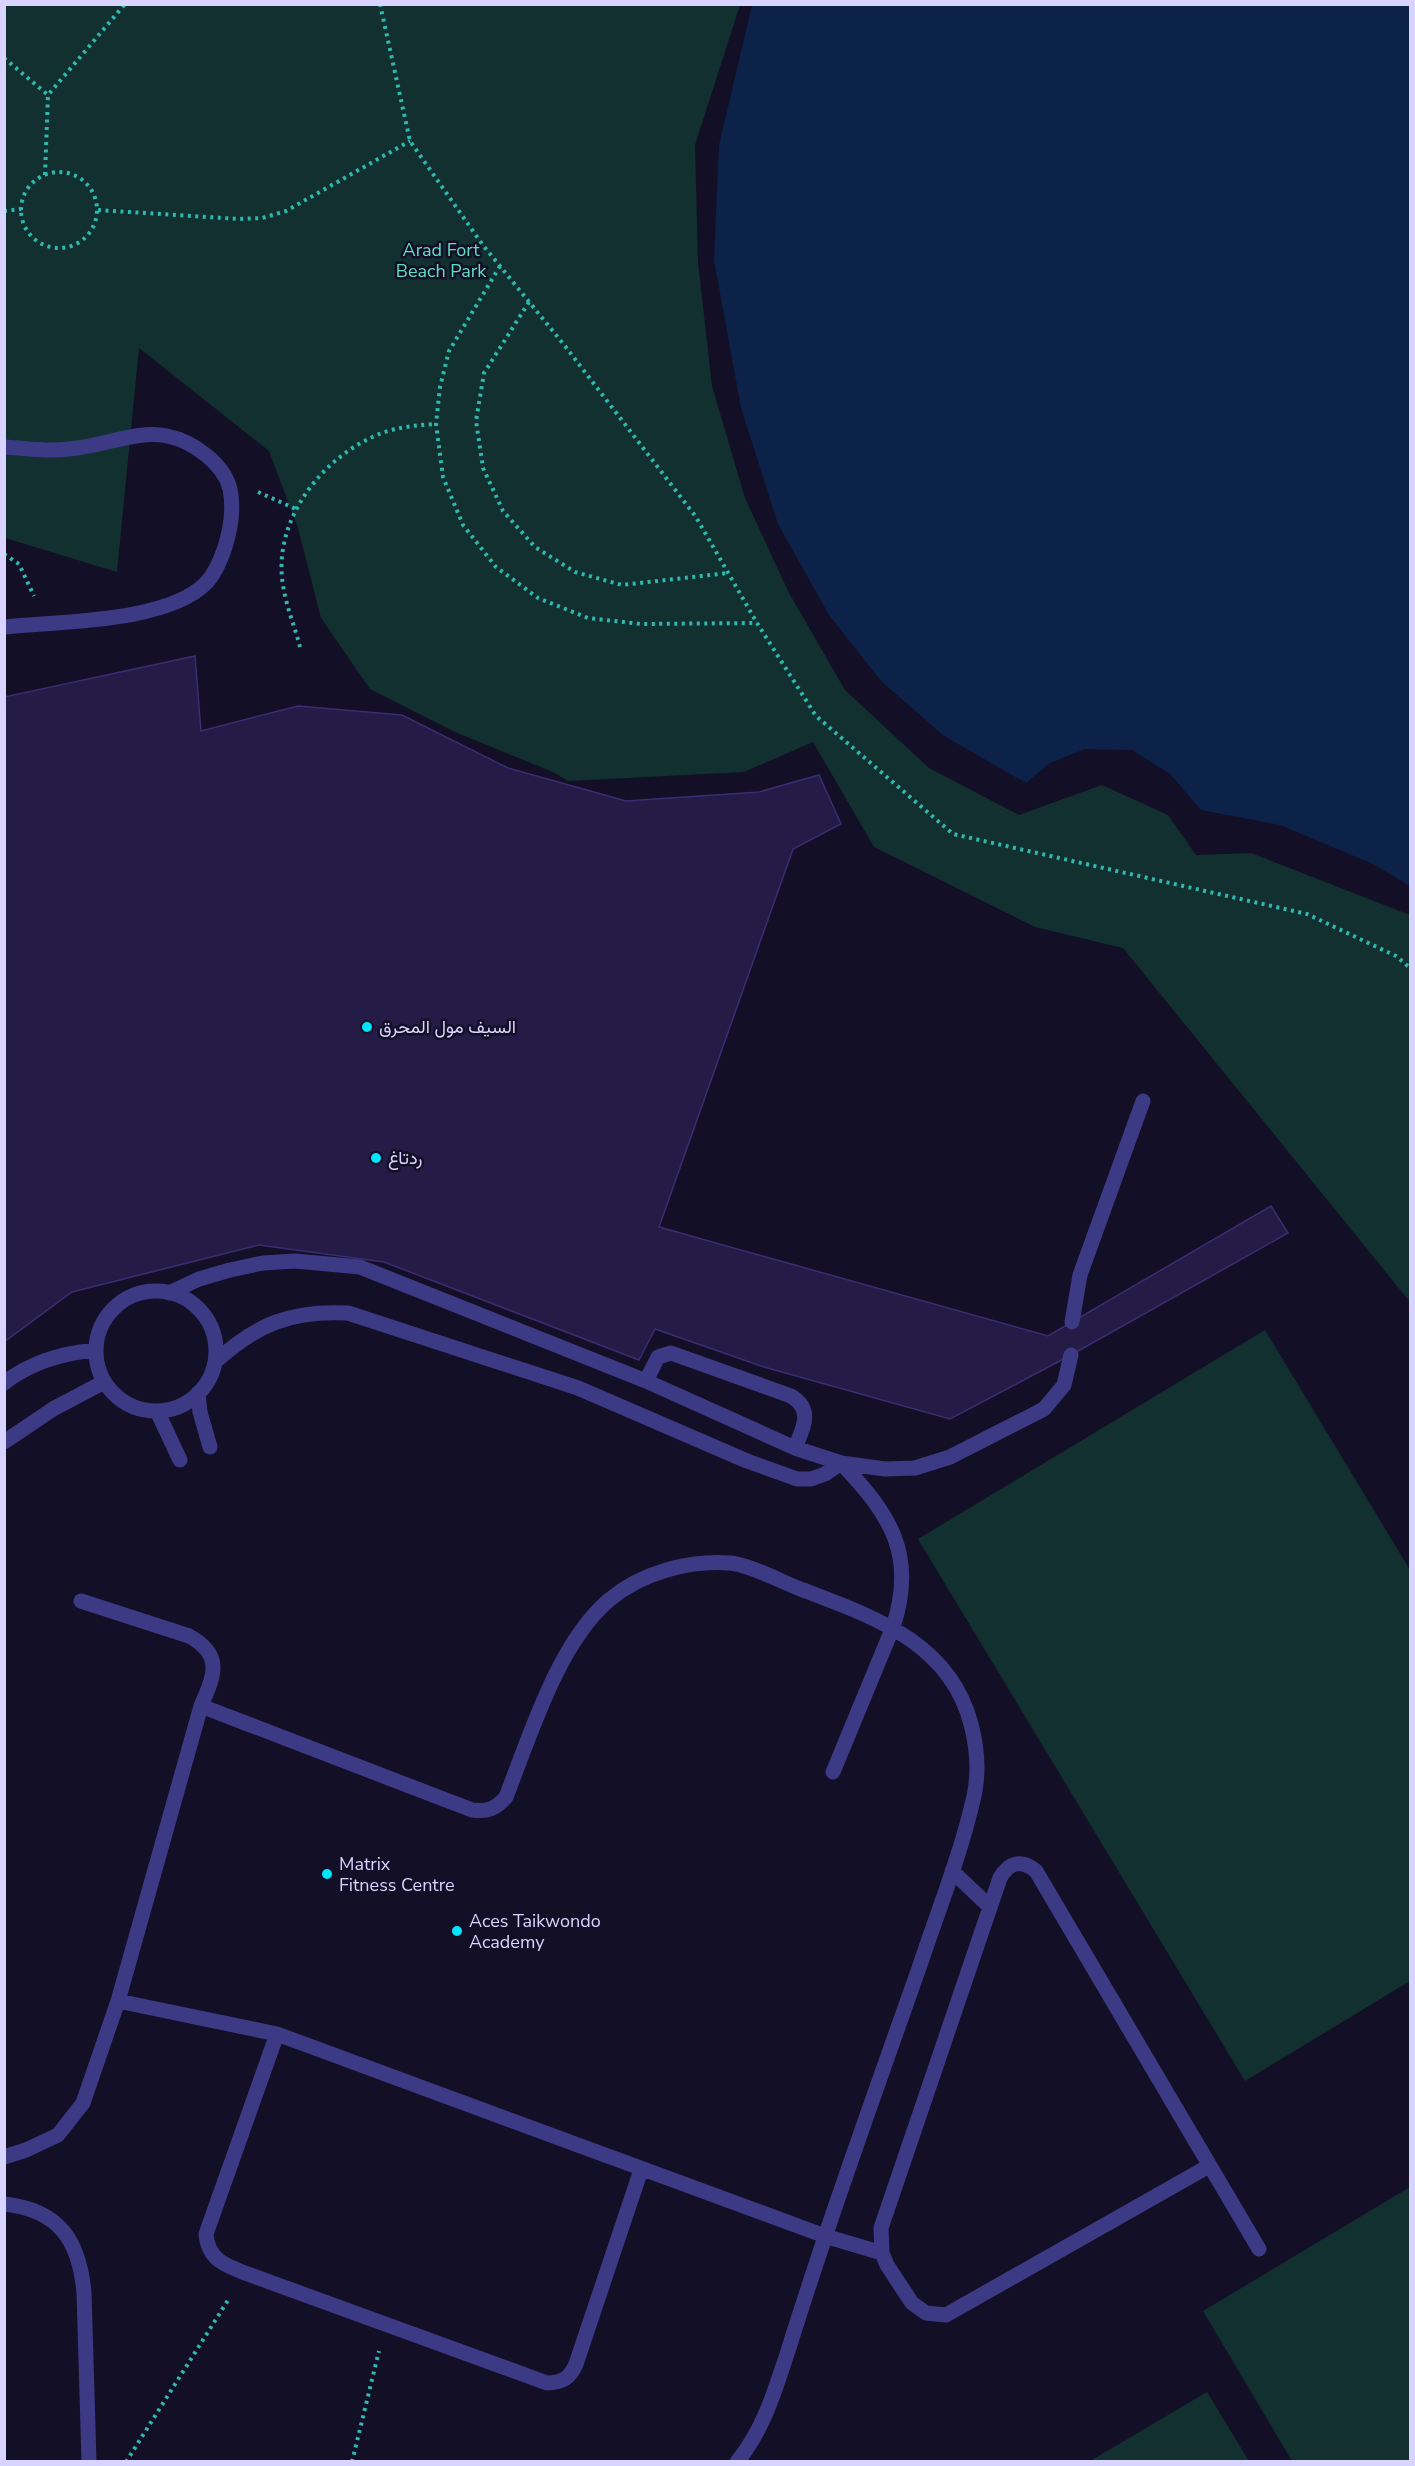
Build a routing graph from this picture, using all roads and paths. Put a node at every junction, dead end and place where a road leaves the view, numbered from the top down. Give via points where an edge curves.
1 (125, 4) edge
2 (381, 4) edge
3 (4, 58) edge
4 (48, 94) junction
5 (410, 141) junction
6 (45, 175) junction
7 (21, 209) junction
8 (98, 210) junction
9 (4, 211) edge
10 (500, 266) junction
11 (530, 302) junction
12 (436, 424) junction
13 (4, 447) edge
14 (4, 554) edge
15 (728, 573) junction
16 (46, 622) junction
17 (757, 623) junction
18 (4, 627) edge
19 (300, 647) dead end
20 (1410, 968) edge
21 (1143, 1101) dead end
22 (169, 1293) junction
23 (1072, 1322) dead end
24 (96, 1350) junction
25 (1071, 1355) dead end
26 (215, 1362) junction
27 (646, 1381) junction
28 (104, 1382) junction
29 (4, 1383) edge
30 (198, 1393) junction
31 (157, 1411) junction
32 (4, 1442) edge
33 (210, 1447) dead end
34 (795, 1448) junction
35 (180, 1460) dead end
36 (841, 1463) junction
37 (81, 1601) dead end
38 (893, 1627) junction
39 (201, 1706) junction
40 (833, 1772) dead end
41 (952, 1871) junction
42 (990, 1907) junction
43 (118, 2001) junction
44 (278, 2034) junction
45 (4, 2157) edge
46 (1209, 2166) junction
47 (641, 2169) junction
48 (4, 2204) edge
49 (825, 2236) junction
50 (1259, 2249) dead end
51 (882, 2253) junction
52 (245, 2273) junction
53 (385, 2324) junction
54 (738, 2461) edge
55 (89, 2462) edge
56 (126, 2462) edge
57 (352, 2462) edge

1 - 4 path
2 - 5 path
3 - 4 path
4 - 6 path
5 - 8 path via 286,211 262,218
5 - 10 path
6 - 7 path via 32,183
6 - 8 path via 60,171 75,175 95,195
7 - 8 path via 32,237 44,246 59,248 74,246 86,238 95,225
7 - 9 path
10 - 11 path
10 - 12 path via 449,351
11 - 15 path via 696,517
11 - 15 path via 484,374 476,421 483,468 503,512 535,548 575,572 622,585
12 - 17 path via 443,477 464,525 496,567 538,598 588,618 641,624
12 - 19 path via 408,426 356,445 333,462 296,509 283,556 283,584
13 - 16 lane via 78,448 138,436 167,435 212,459 227,478 232,502 231,530 220,561 206,584 182,599 128,616
14 - 16 path via 19,564
15 - 17 path
16 - 18 lane
17 - 20 path via 816,716 953,834 1307,914 1396,956
21 - 23 lane via 1080,1275
22 - 24 lane via 151,1292 118,1305 106,1318
22 - 26 lane via 186,1300 205,1318 215,1344
22 - 27 lane via 230,1270 263,1263 295,1261 360,1267
24 - 28 lane
24 - 29 lane via 33,1364
25 - 36 lane via 1064,1385 1044,1408 950,1457 915,1468 885,1469
26 - 30 lane
26 - 36 lane via 254,1331 276,1321 316,1313 348,1313 578,1388 797,1479 825,1474
27 - 34 lane
27 - 34 lane via 654,1362 671,1353 791,1396 802,1406 806,1420
28 - 31 lane via 127,1404
28 - 32 lane via 53,1409
30 - 31 lane via 186,1402
30 - 33 lane
31 - 35 lane
34 - 36 lane
36 - 38 lane via 880,1506 892,1530 903,1582
37 - 39 lane via 200,1642 213,1664 214,1676
38 - 39 lane via 734,1563 701,1563 669,1569 638,1581 610,1599 568,1649 506,1797 491,1809 481,1811
38 - 40 lane
38 - 41 lane via 939,1661 958,1690 971,1722 977,1756 975,1791
39 - 43 lane
41 - 42 lane
41 - 49 lane
42 - 46 lane via 1000,1878 1011,1865 1029,1865 1036,1871
42 - 51 lane via 881,2228
43 - 44 lane
43 - 45 lane via 83,2103 58,2135
44 - 47 lane
44 - 52 lane via 206,2234 216,2260
46 - 50 lane
46 - 51 lane via 946,2315 926,2313 912,2303
47 - 49 lane
47 - 53 lane via 576,2364 566,2379 547,2383
48 - 55 lane via 51,2220 66,2232 76,2250 84,2292
49 - 51 lane
49 - 54 lane via 770,2404 756,2437
52 - 53 lane
52 - 56 path
53 - 57 path

